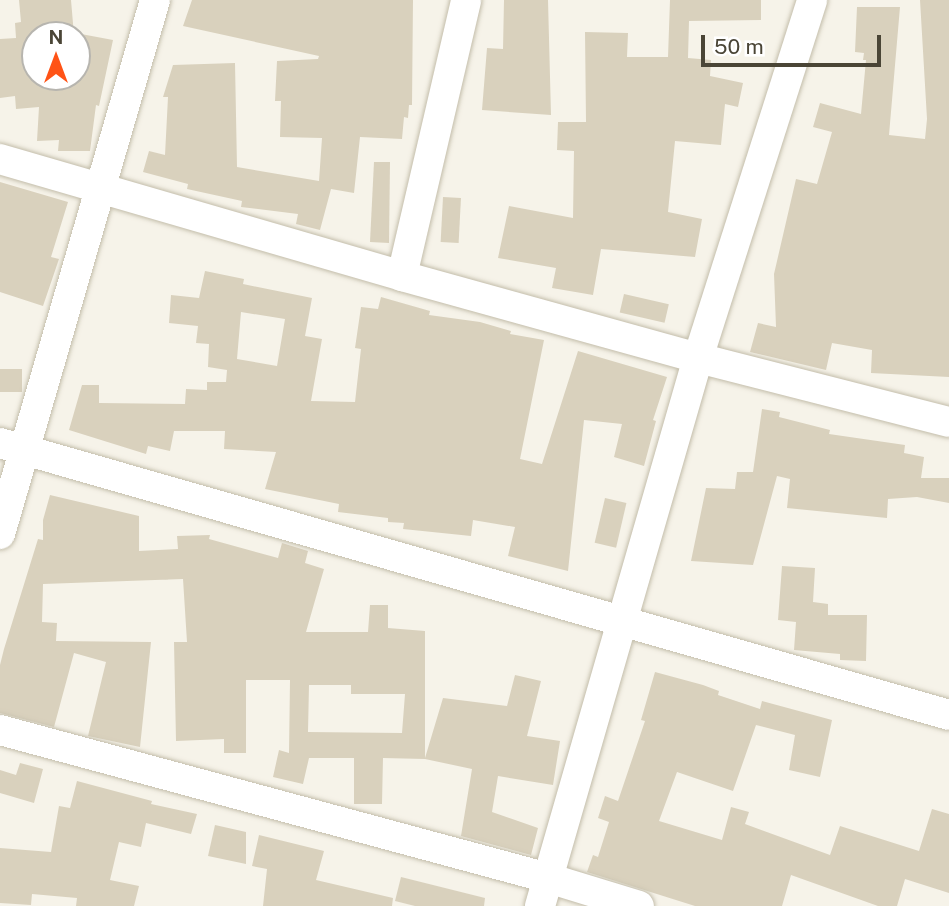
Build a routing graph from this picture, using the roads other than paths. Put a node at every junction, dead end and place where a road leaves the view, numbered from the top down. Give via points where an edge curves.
1 (155, 0) edge
2 (466, 0) edge
3 (812, 0) edge
4 (0, 159) edge
5 (101, 191) junction
6 (402, 276) junction
7 (698, 358) junction
8 (949, 422) edge
9 (13, 447) edge
10 (0, 534) edge
11 (623, 622) junction
12 (949, 715) edge
13 (0, 730) edge
14 (548, 878) junction
15 (540, 906) edge
16 (639, 906) edge

1 - 5 street
2 - 6 street
3 - 7 street
4 - 5 street
5 - 6 street
5 - 9 street
6 - 7 street
7 - 8 street
7 - 11 street
9 - 10 street
9 - 11 street
11 - 12 street
11 - 14 street
13 - 14 street
14 - 15 street
14 - 16 street

